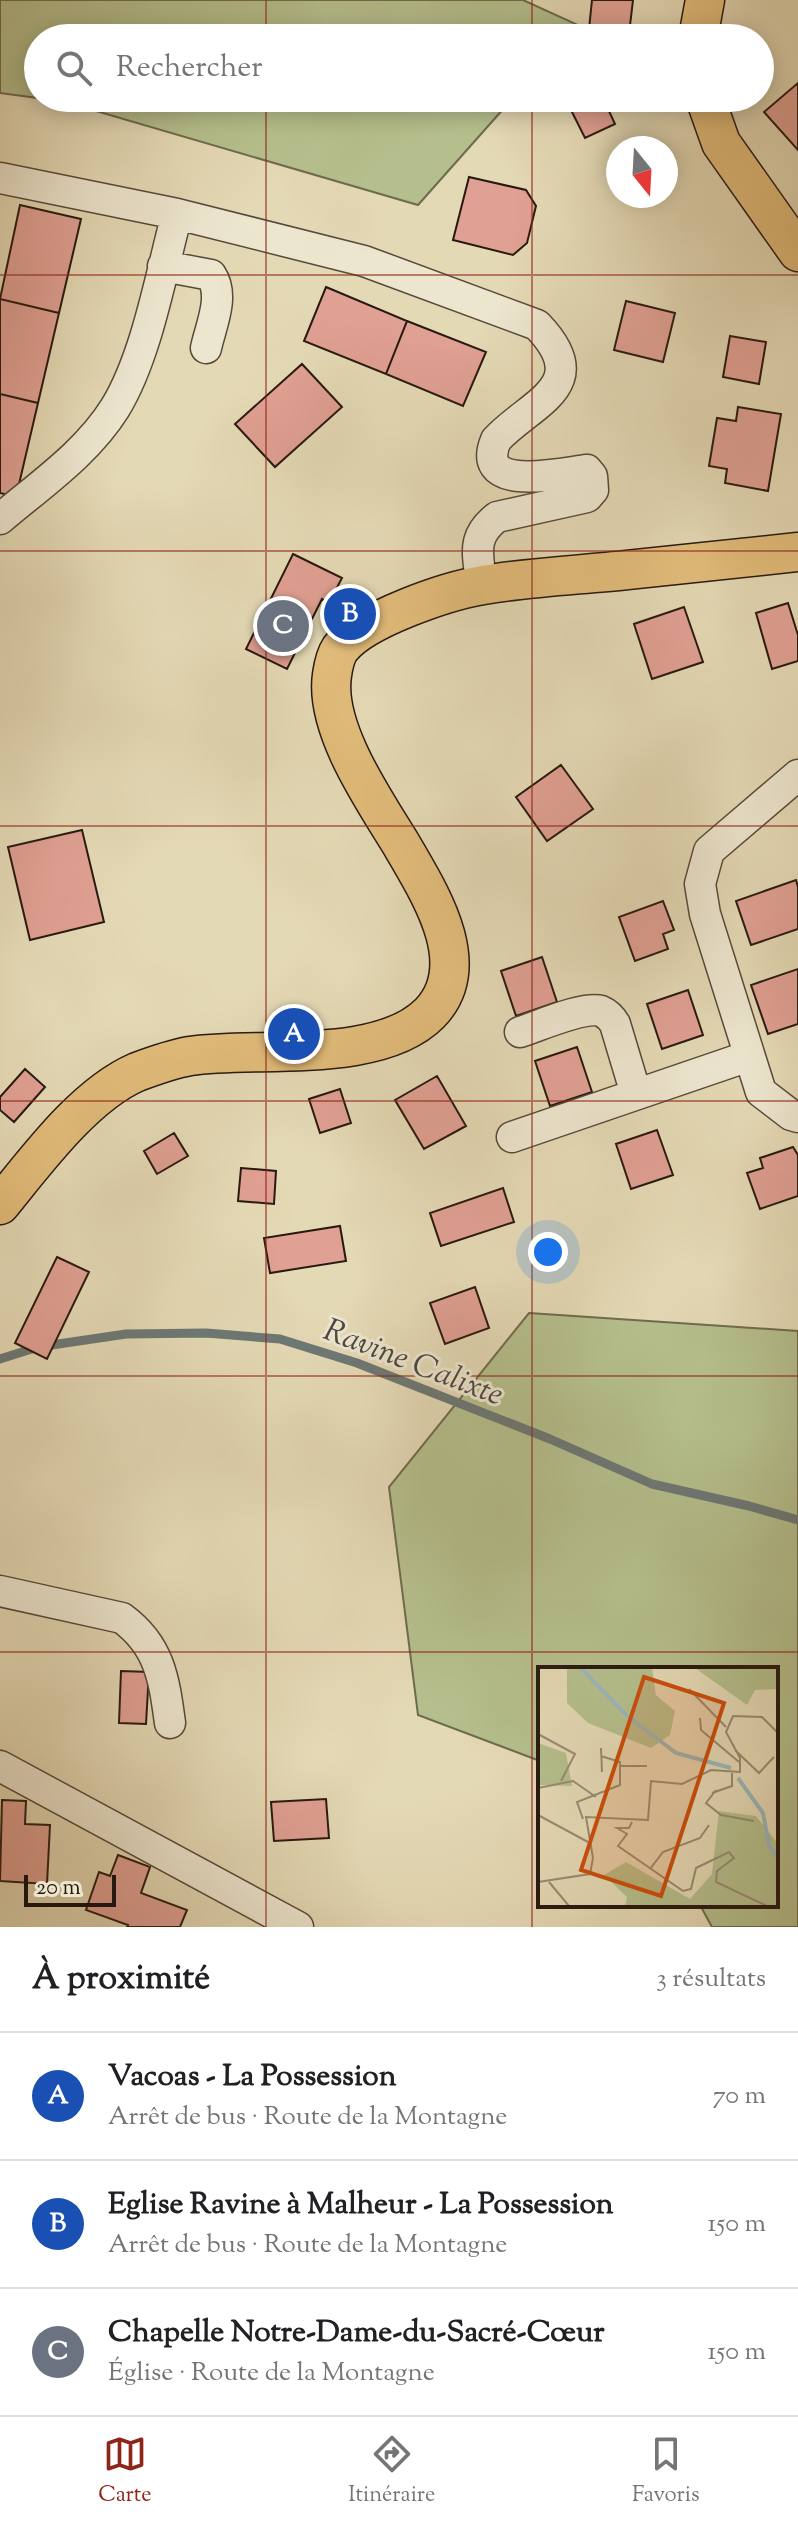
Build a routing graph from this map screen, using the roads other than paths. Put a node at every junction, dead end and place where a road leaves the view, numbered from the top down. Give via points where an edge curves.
1 (705, 0) edge
2 (701, 24) edge
3 (710, 112) edge
4 (0, 178) edge
5 (177, 214) junction
6 (798, 252) edge
7 (163, 266) junction
8 (206, 348) dead end
9 (0, 519) edge
10 (798, 552) edge
11 (481, 585) junction
12 (798, 775) edge
13 (520, 1032) dead end
14 (749, 1056) junction
15 (636, 1094) junction
16 (798, 1117) edge
17 (512, 1137) dead end
18 (0, 1205) edge
19 (0, 1591) edge
20 (170, 1723) dead end
21 (0, 1766) edge
22 (298, 1927) edge

1 - 2 main road
3 - 6 main road via 721,143
4 - 5 street
5 - 7 street
5 - 11 street via 364,261 537,325 551,339 560,374 551,395 496,440 493,462 514,477 587,470 593,490 587,497 497,517 486,526 478,538
7 - 8 street via 211,275 217,283
7 - 9 street via 134,373 114,410 82,449
10 - 11 main road
11 - 18 main road via 403,609 369,626 339,649 332,672 331,692 345,745 435,902 449,943 447,989 429,1014 403,1031 361,1046 188,1056 135,1073 59,1133
12 - 14 street via 709,851 700,884
13 - 15 street via 588,1010 601,1011 615,1024
14 - 15 street
14 - 16 street via 761,1092
15 - 17 street
19 - 20 street via 122,1618 139,1630 164,1681
21 - 22 street

